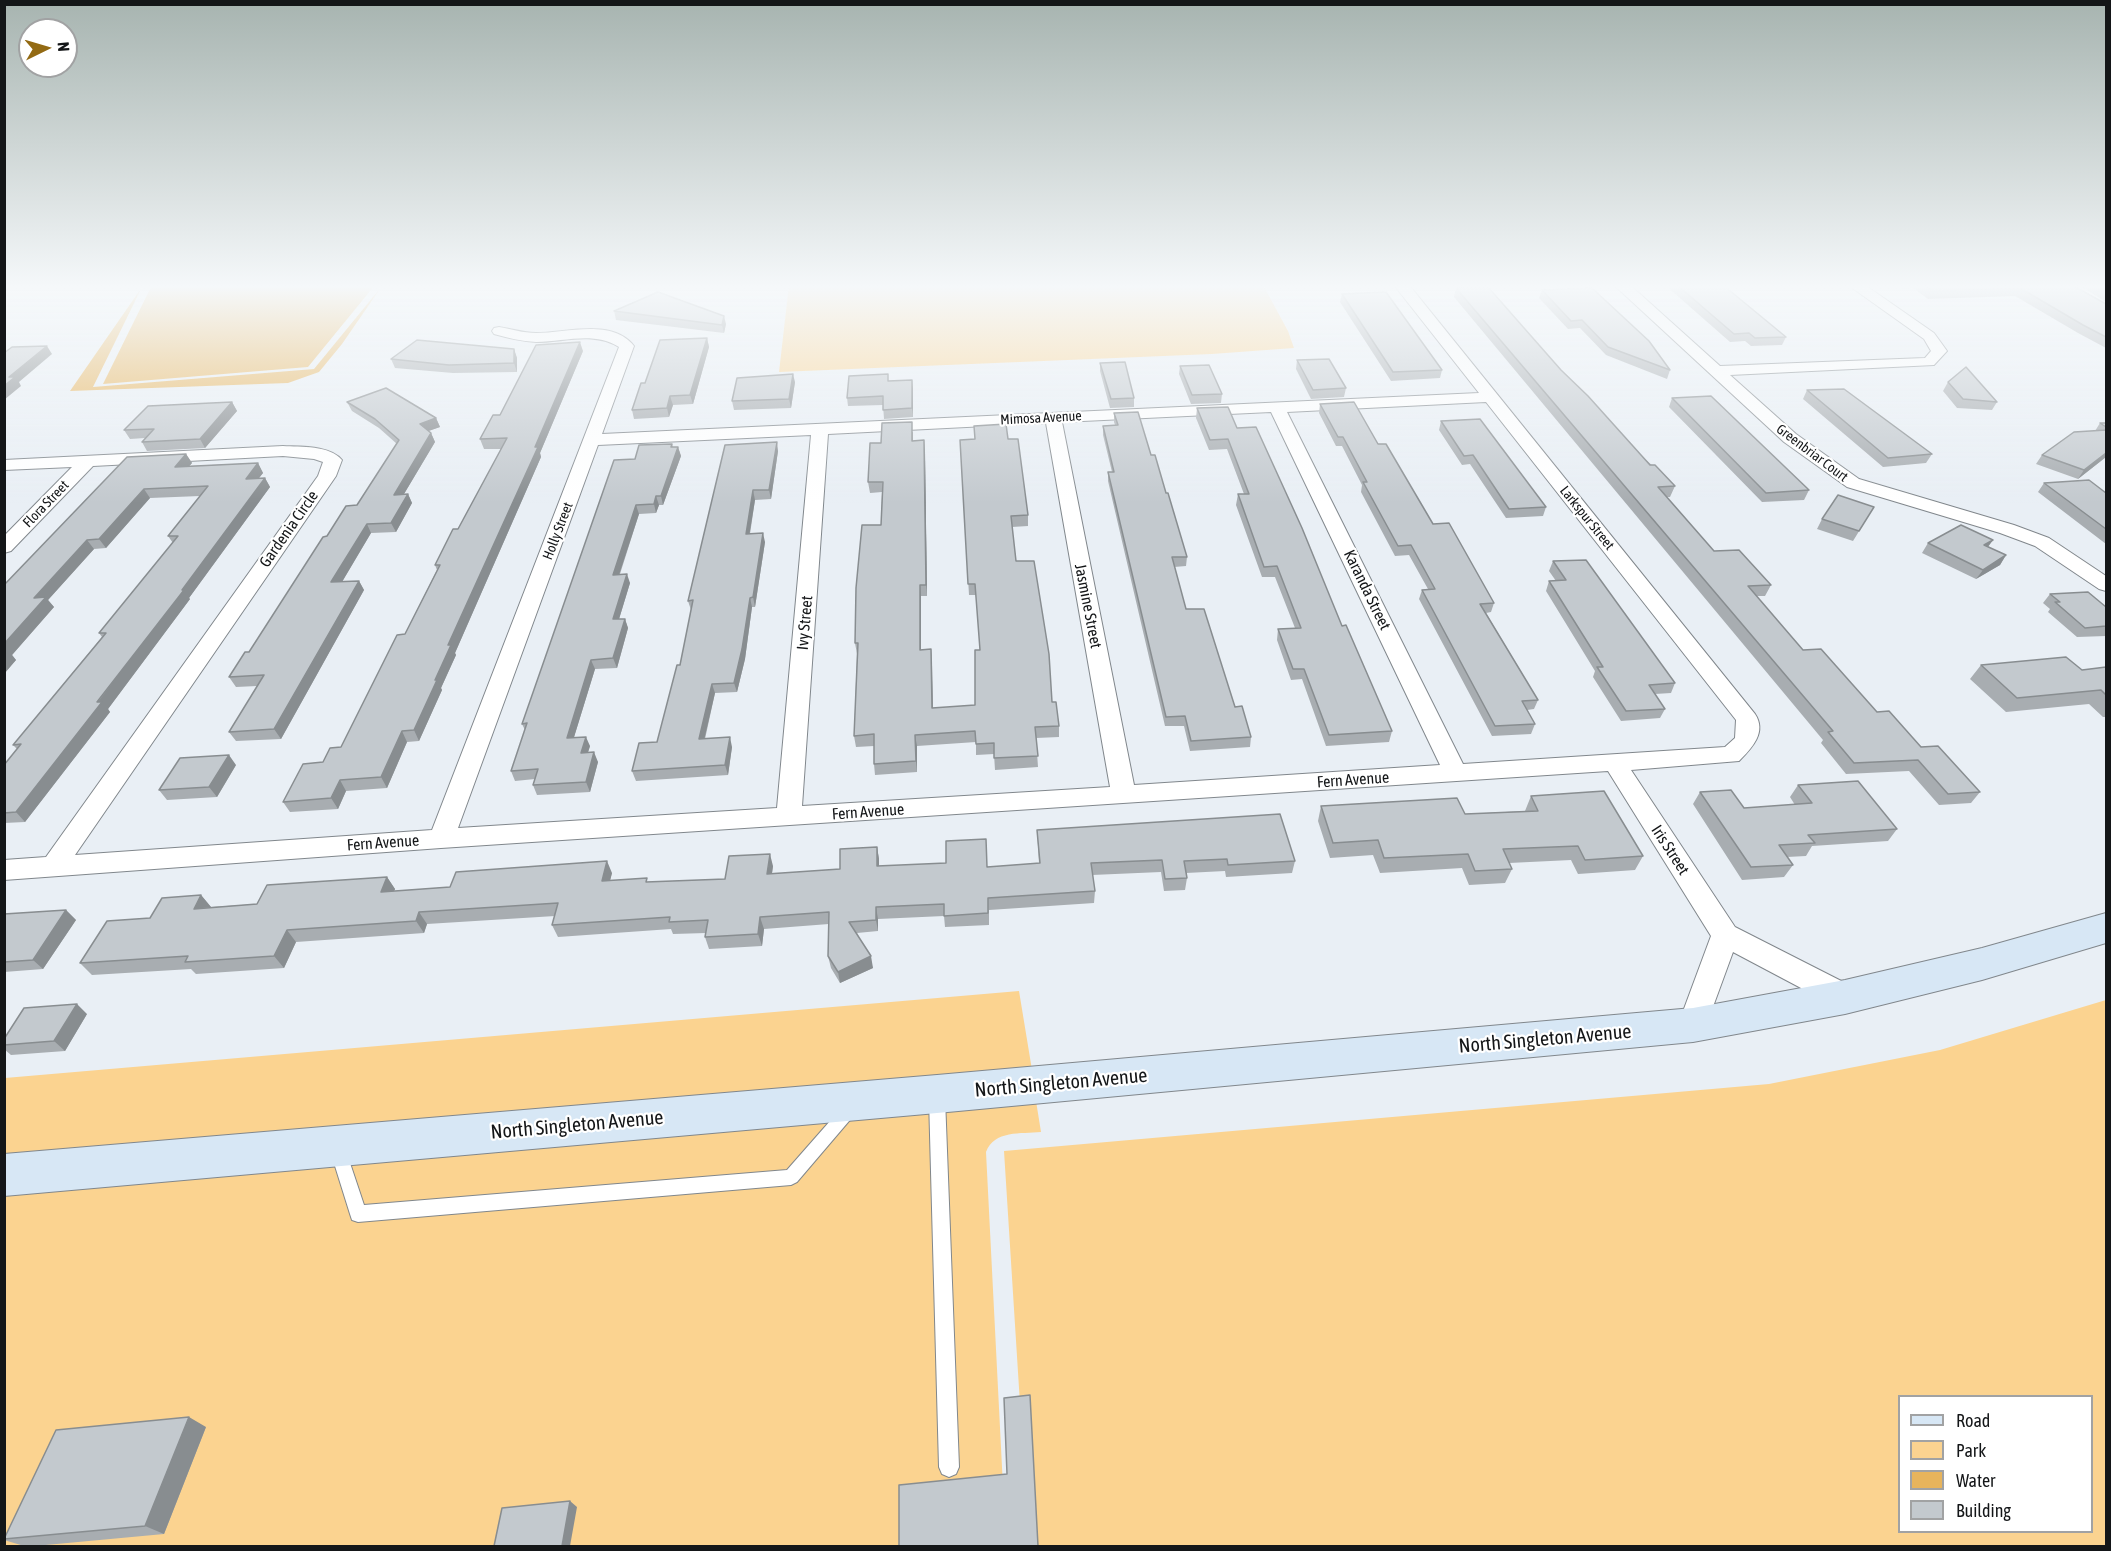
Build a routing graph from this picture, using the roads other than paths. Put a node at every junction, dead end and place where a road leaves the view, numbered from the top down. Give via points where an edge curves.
1 (623, 357) edge
2 (1459, 357) edge
3 (1702, 357) edge
4 (1933, 357) edge
5 (1717, 371) junction
6 (1491, 397) junction
7 (1277, 407) junction
8 (1053, 418) junction
9 (820, 428) junction
10 (592, 440) junction
11 (87, 462) junction
12 (4, 465) edge
13 (4, 547) edge
14 (2106, 585) edge
15 (1731, 755) joint
16 (1615, 764) junction
17 (1456, 774) junction
18 (1124, 794) junction
19 (789, 818) junction
20 (441, 839) junction
21 (53, 867) junction
22 (4, 870) edge
23 (2106, 928) edge
24 (1725, 935) junction
25 (1845, 998) junction
26 (1693, 1025) junction
27 (937, 1094) junction
28 (858, 1101) junction
29 (337, 1146) junction
30 (4, 1175) edge
31 (949, 1467) dead end

1 - 10 street, Holly Street
2 - 6 street, Larkspur Street
3 - 5 street, Greenbriar Court
4 - 5 street via 1929,362
5 - 14 street, Greenbriar Court via 1790,438 1853,483 2042,542
6 - 7 street, Mimosa Avenue
6 - 15 street, Larkspur Street via 1746,719 1746,740
7 - 8 street, Mimosa Avenue
7 - 17 street, Karanda Street
8 - 9 street, Mimosa Avenue
8 - 18 street, Jasmine Street
9 - 10 street, Mimosa Avenue
9 - 19 street, Ivy Street
10 - 20 street, Holly Street
11 - 12 street, Gardenia Circle
11 - 13 street, Flora Street
11 - 21 street, Gardenia Circle via 283,451 318,454 333,460 327,476
15 - 16 street, Fern Avenue
16 - 17 street, Fern Avenue
16 - 24 street, Iris Street
17 - 18 street, Fern Avenue
18 - 19 street, Fern Avenue
19 - 20 street, Fern Avenue
20 - 21 street, Fern Avenue
21 - 22 street, Fern Avenue
23 - 25 street, North Singleton Avenue
24 - 25 street, Iris Street
24 - 26 street
25 - 26 street, North Singleton Avenue
26 - 27 street, North Singleton Avenue
27 - 28 street, North Singleton Avenue
27 - 31 lane
28 - 29 street, North Singleton Avenue
28 - 29 lane via 791,1177 768,1179 358,1214
29 - 30 street, North Singleton Avenue

